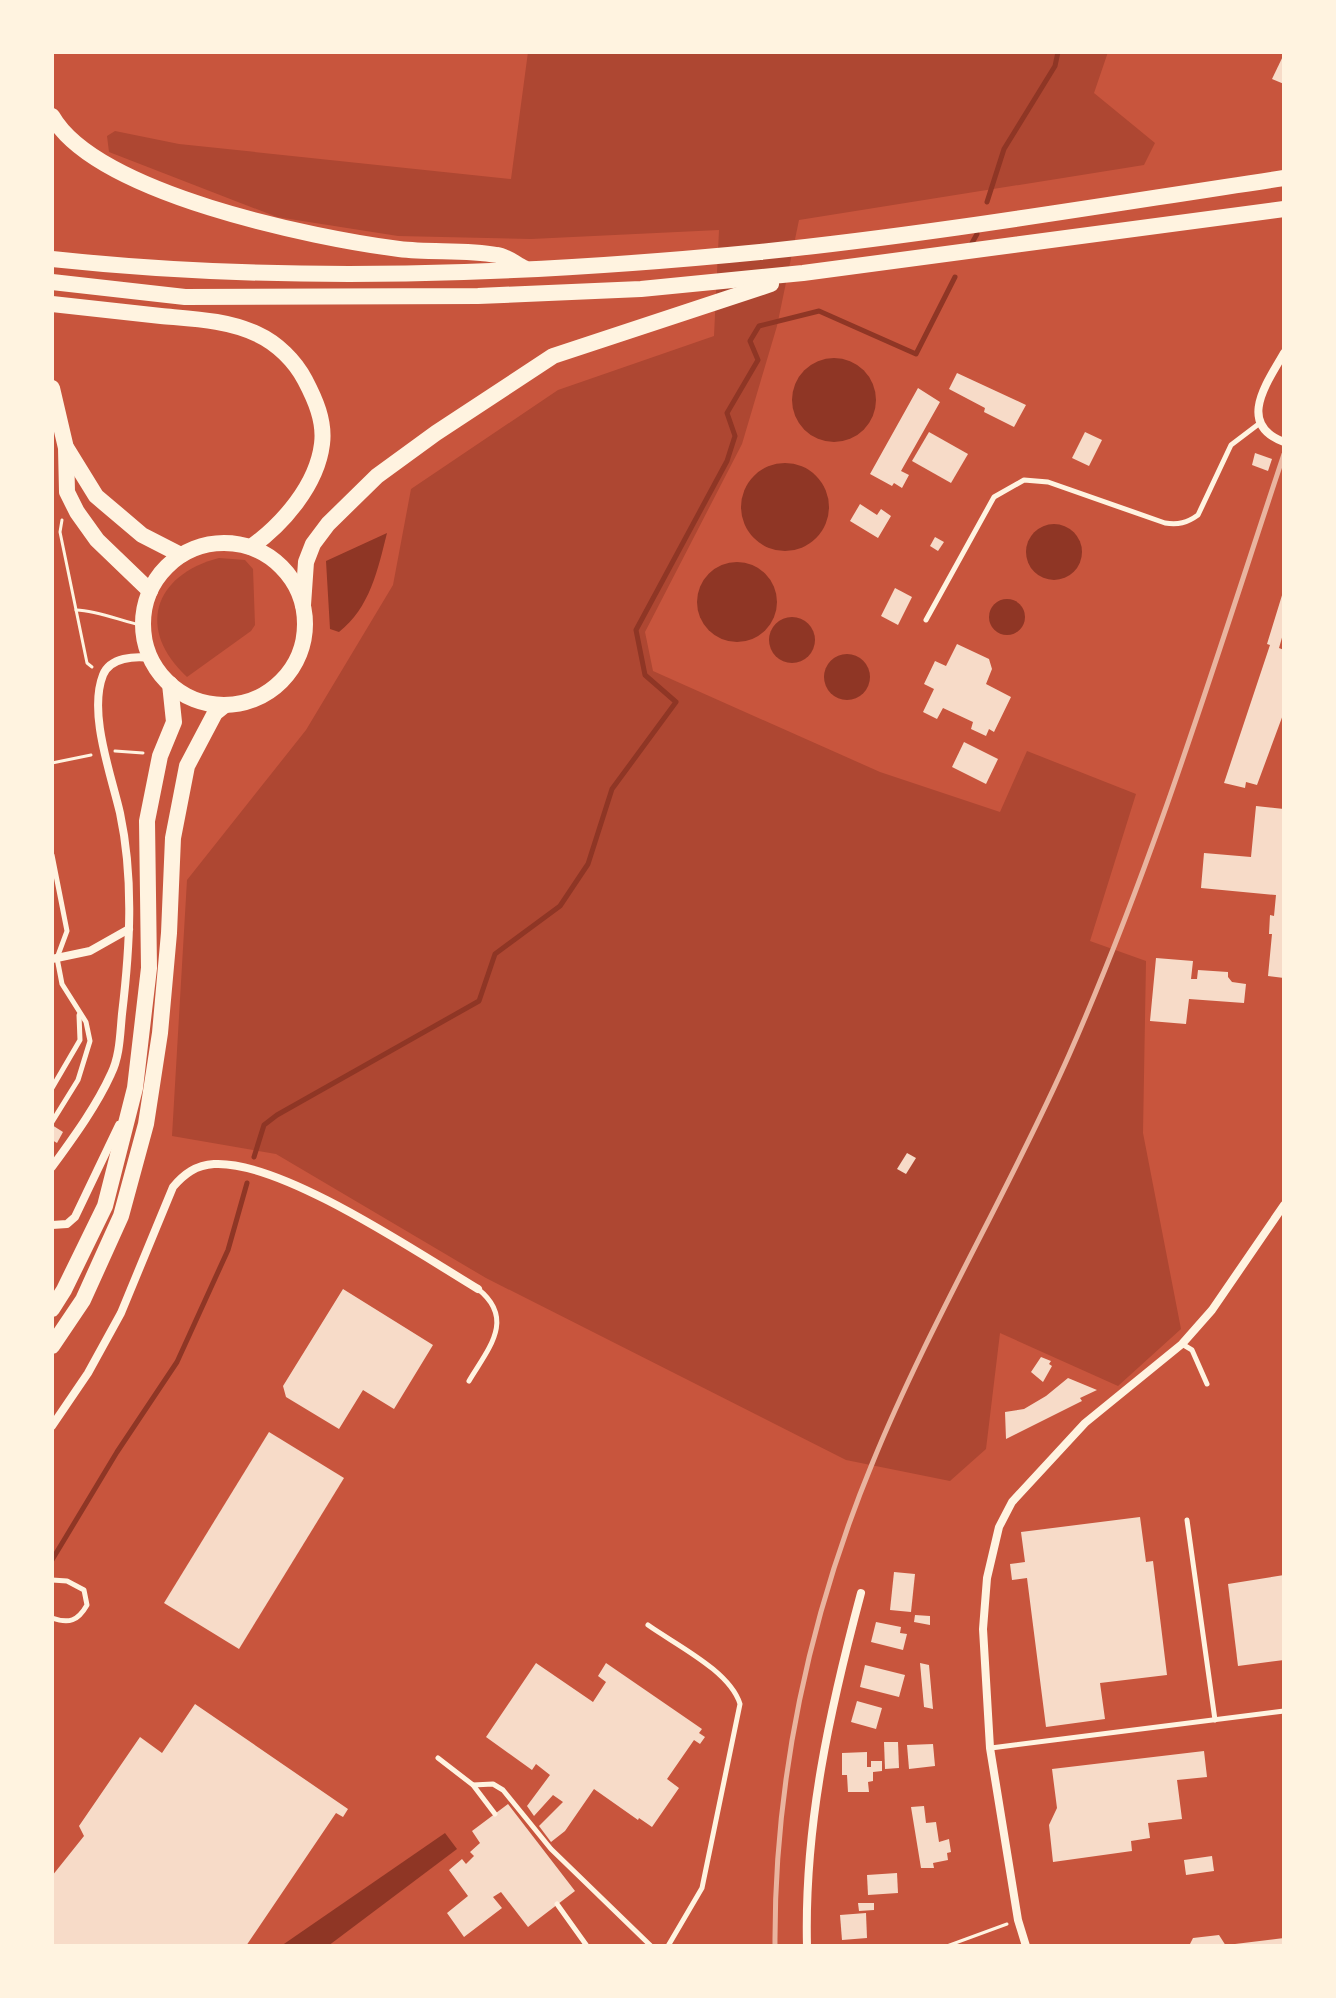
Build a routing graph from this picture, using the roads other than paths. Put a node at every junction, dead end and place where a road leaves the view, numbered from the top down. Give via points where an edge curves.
1 (52, 116) edge
2 (1284, 178) edge
3 (1284, 209) edge
4 (52, 259) edge
5 (526, 269) junction
6 (803, 273) junction
7 (52, 282) edge
8 (52, 304) edge
9 (1284, 353) edge
10 (52, 388) edge
11 (1260, 423) junction
12 (1284, 442) edge
13 (66, 448) junction
14 (251, 547) junction
15 (181, 555) junction
16 (150, 591) junction
17 (303, 605) junction
18 (926, 620) dead end
19 (151, 658) junction
20 (170, 684) junction
21 (225, 705) junction
22 (52, 855) edge
23 (129, 929) junction
24 (55, 958) edge
25 (78, 1010) junction
26 (52, 1088) edge
27 (135, 1088) junction
28 (52, 1122) edge
29 (52, 1167) edge
30 (1284, 1205) edge
31 (52, 1225) edge
32 (478, 1289) joint
33 (52, 1309) edge
34 (1182, 1344) junction
35 (52, 1346) edge
36 (469, 1381) dead end
37 (1207, 1384) dead end
38 (52, 1426) edge
39 (1187, 1520) dead end
40 (52, 1580) edge
41 (861, 1593) dead end
42 (52, 1618) edge
43 (648, 1625) dead end
44 (1284, 1711) edge
45 (1215, 1720) junction
46 (990, 1748) junction
47 (438, 1758) dead end
48 (473, 1785) junction
49 (495, 1814) dead end
50 (557, 1904) dead end
51 (587, 1946) edge
52 (651, 1946) edge
53 (668, 1946) edge
54 (807, 1946) edge
55 (1026, 1946) edge

1 - 5 main road via 96,159 188,200 339,241 500,255
2 - 5 main road via 788,249
3 - 6 main road
4 - 5 main road via 271,272
6 - 7 main road via 641,289 478,296 185,297
6 - 17 main road via 553,356 436,433 377,476 328,524 306,562
8 - 14 main road via 224,322 259,335 300,371 321,419 323,443 317,464 285,518
9 - 11 street via 1262,390
10 - 13 main road
11 - 12 street
11 - 18 lane via 1231,445 1198,515 1189,521 1165,523 1048,482 1024,480 994,497
13 - 15 main road via 96,496 142,535
13 - 16 main road via 67,492 77,512 97,540
14 - 15 main road via 215,543
14 - 17 main road via 275,560 293,580
15 - 16 main road
16 - 19 main road via 144,626
17 - 21 main road via 306,629 288,674 249,701
19 - 20 main road
19 - 23 street via 116,661 103,676 98,711 127,856
20 - 21 main road via 205,703
20 - 27 main road via 174,722 160,756 147,821 149,968
21 - 35 main road via 215,713 187,766 173,838 160,1033 146,1124 121,1216 83,1300
22 - 24 lane via 67,931
23 - 24 street via 90,951
23 - 29 street via 116,1060
24 - 25 lane via 62,984
25 - 26 lane via 80,1040
25 - 28 lane via 89,1032 89,1050
27 - 31 street via 75,1217
27 - 33 main road via 105,1206
30 - 34 street via 1212,1310
32 - 36 lane via 494,1306 498,1328
32 - 38 street via 296,1185 230,1164 196,1168 173,1187 121,1313
34 - 37 lane via 1192,1350
34 - 46 street via 1085,1423 1012,1502 999,1527 983,1629
39 - 45 lane
40 - 42 lane via 84,1590 87,1605 75,1620
41 - 54 street via 820,1764
43 - 53 lane via 724,1678 740,1704 702,1888
44 - 45 lane
45 - 46 lane
46 - 55 street
47 - 48 lane
48 - 49 lane
48 - 52 lane via 493,1784 503,1790 551,1849
50 - 51 lane

